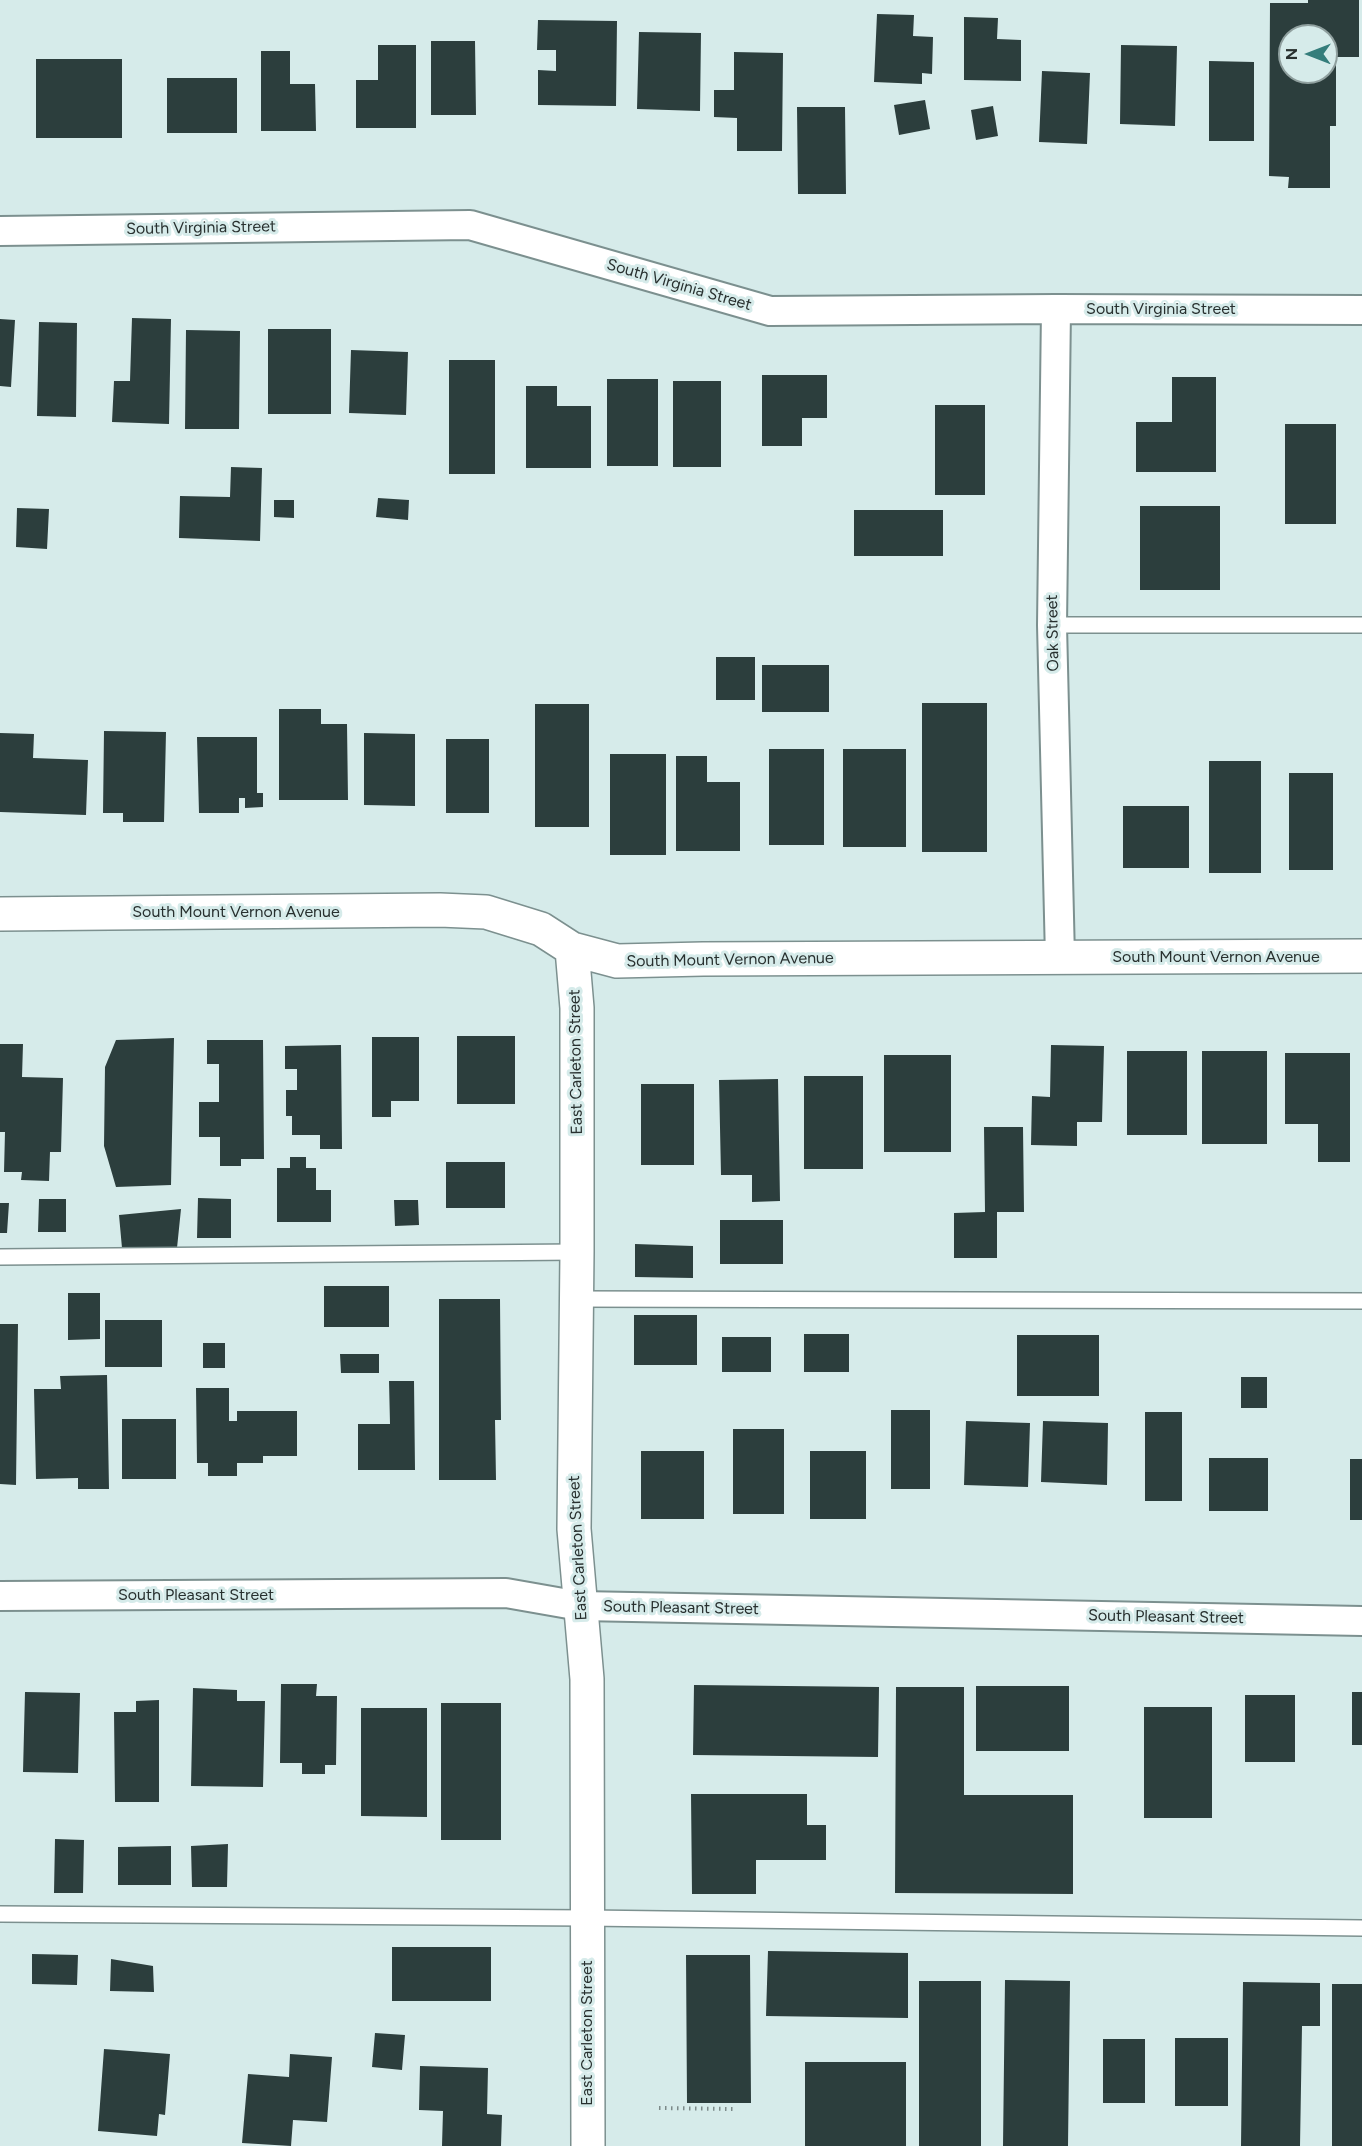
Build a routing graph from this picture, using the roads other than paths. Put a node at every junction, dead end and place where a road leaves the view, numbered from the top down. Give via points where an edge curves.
1 (0, 231) edge
2 (1056, 309) junction
3 (1362, 310) edge
4 (1052, 625) junction
5 (1362, 625) edge
6 (0, 914) edge
7 (572, 949) junction
8 (1362, 956) edge
9 (1060, 958) junction
10 (577, 1252) junction
11 (0, 1257) edge
12 (576, 1299) junction
13 (1362, 1301) edge
14 (0, 1596) edge
15 (580, 1606) junction
16 (1362, 1621) edge
17 (0, 1914) edge
18 (587, 1918) junction
19 (1362, 1928) edge
20 (588, 2146) edge

1 - 2 street, South Virginia Street via 470,225 770,311
2 - 3 street, South Virginia Street
2 - 4 street, Oak Street
4 - 5 lane
4 - 9 street, Oak Street
6 - 7 street, South Mount Vernon Avenue via 486,912 541,929
7 - 9 street, South Mount Vernon Avenue via 617,961
7 - 10 street, East Carleton Street via 577,1008
8 - 9 street, South Mount Vernon Avenue
10 - 11 lane
10 - 12 street, East Carleton Street
12 - 13 lane
12 - 15 street, East Carleton Street via 574,1529
14 - 15 street, South Pleasant Street via 506,1593
15 - 16 street, South Pleasant Street
15 - 18 street, East Carleton Street via 587,1679
17 - 18 lane
18 - 19 lane
18 - 20 street, East Carleton Street

